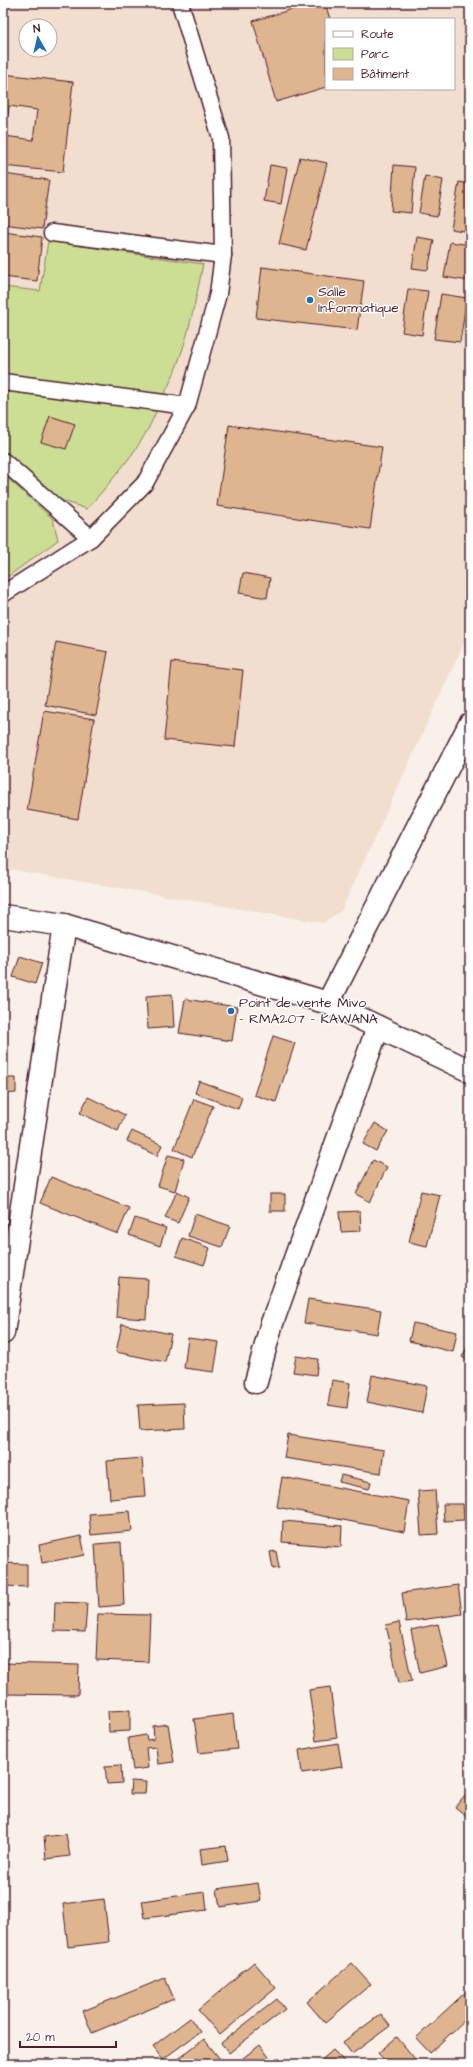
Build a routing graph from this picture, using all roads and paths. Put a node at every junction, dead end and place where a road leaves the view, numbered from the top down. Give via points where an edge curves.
1 (180, 3) edge
2 (52, 233) dead end
3 (223, 255) junction
4 (3, 382) edge
5 (187, 406) junction
6 (3, 461) edge
7 (91, 538) junction
8 (3, 594) edge
9 (470, 724) edge
10 (3, 916) edge
11 (64, 925) junction
12 (328, 1004) junction
13 (378, 1027) junction
14 (470, 1071) edge
15 (3, 1333) edge
16 (256, 1382) dead end

1 - 3 lane via 221,138
2 - 3 lane
3 - 5 lane via 218,294
4 - 5 lane
5 - 7 lane via 145,483
6 - 7 lane
7 - 8 lane
9 - 12 street
10 - 11 street
11 - 12 street
11 - 15 street
12 - 13 street
13 - 14 street
13 - 16 street via 271,1326

